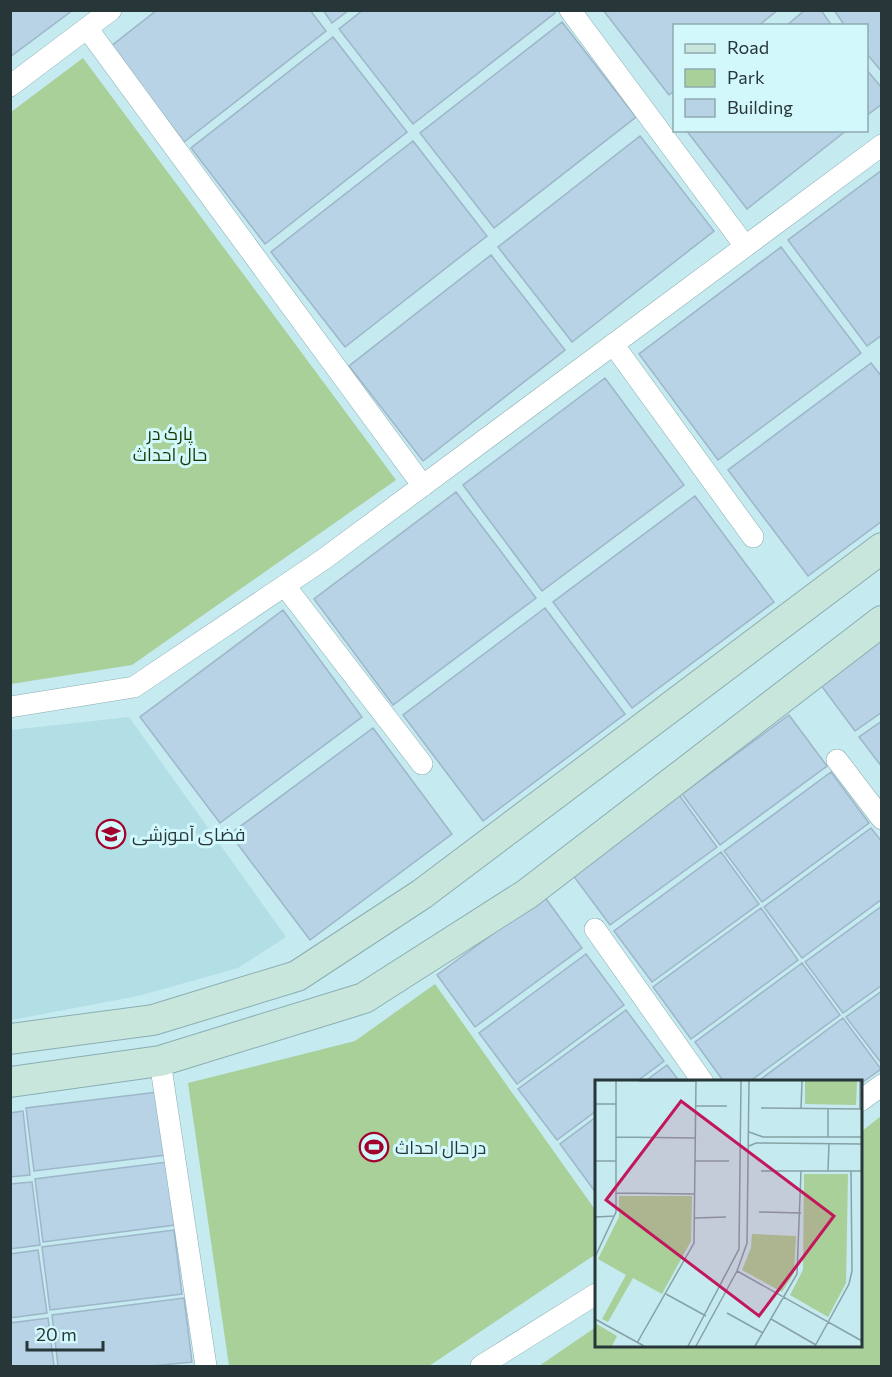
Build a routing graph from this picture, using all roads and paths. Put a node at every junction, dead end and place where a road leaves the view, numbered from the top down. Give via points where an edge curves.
1 (111, 10) edge
2 (570, 10) edge
3 (87, 28) junction
4 (10, 86) edge
5 (882, 145) edge
6 (745, 246) junction
7 (613, 344) junction
8 (423, 486) junction
9 (753, 537) dead end
10 (882, 548) edge
11 (285, 586) junction
12 (882, 621) edge
13 (10, 707) edge
14 (837, 760) dead end
15 (422, 764) dead end
16 (882, 819) edge
17 (595, 929) dead end
18 (10, 1039) edge
19 (160, 1061) junction
20 (702, 1080) edge
21 (10, 1082) edge
22 (882, 1085) edge
23 (862, 1100) edge
24 (595, 1295) edge
25 (206, 1366) edge
26 (481, 1366) edge

1 - 3 street
2 - 6 street
3 - 4 street
3 - 8 street
5 - 6 street
6 - 7 street
7 - 8 street
7 - 9 street
8 - 11 street
10 - 18 street via 422,894 297,976 153,1020
11 - 13 street via 134,687
11 - 15 street
12 - 19 street via 527,894 364,998
14 - 16 street
17 - 20 street
19 - 21 street
19 - 25 street
22 - 23 street
24 - 26 street

